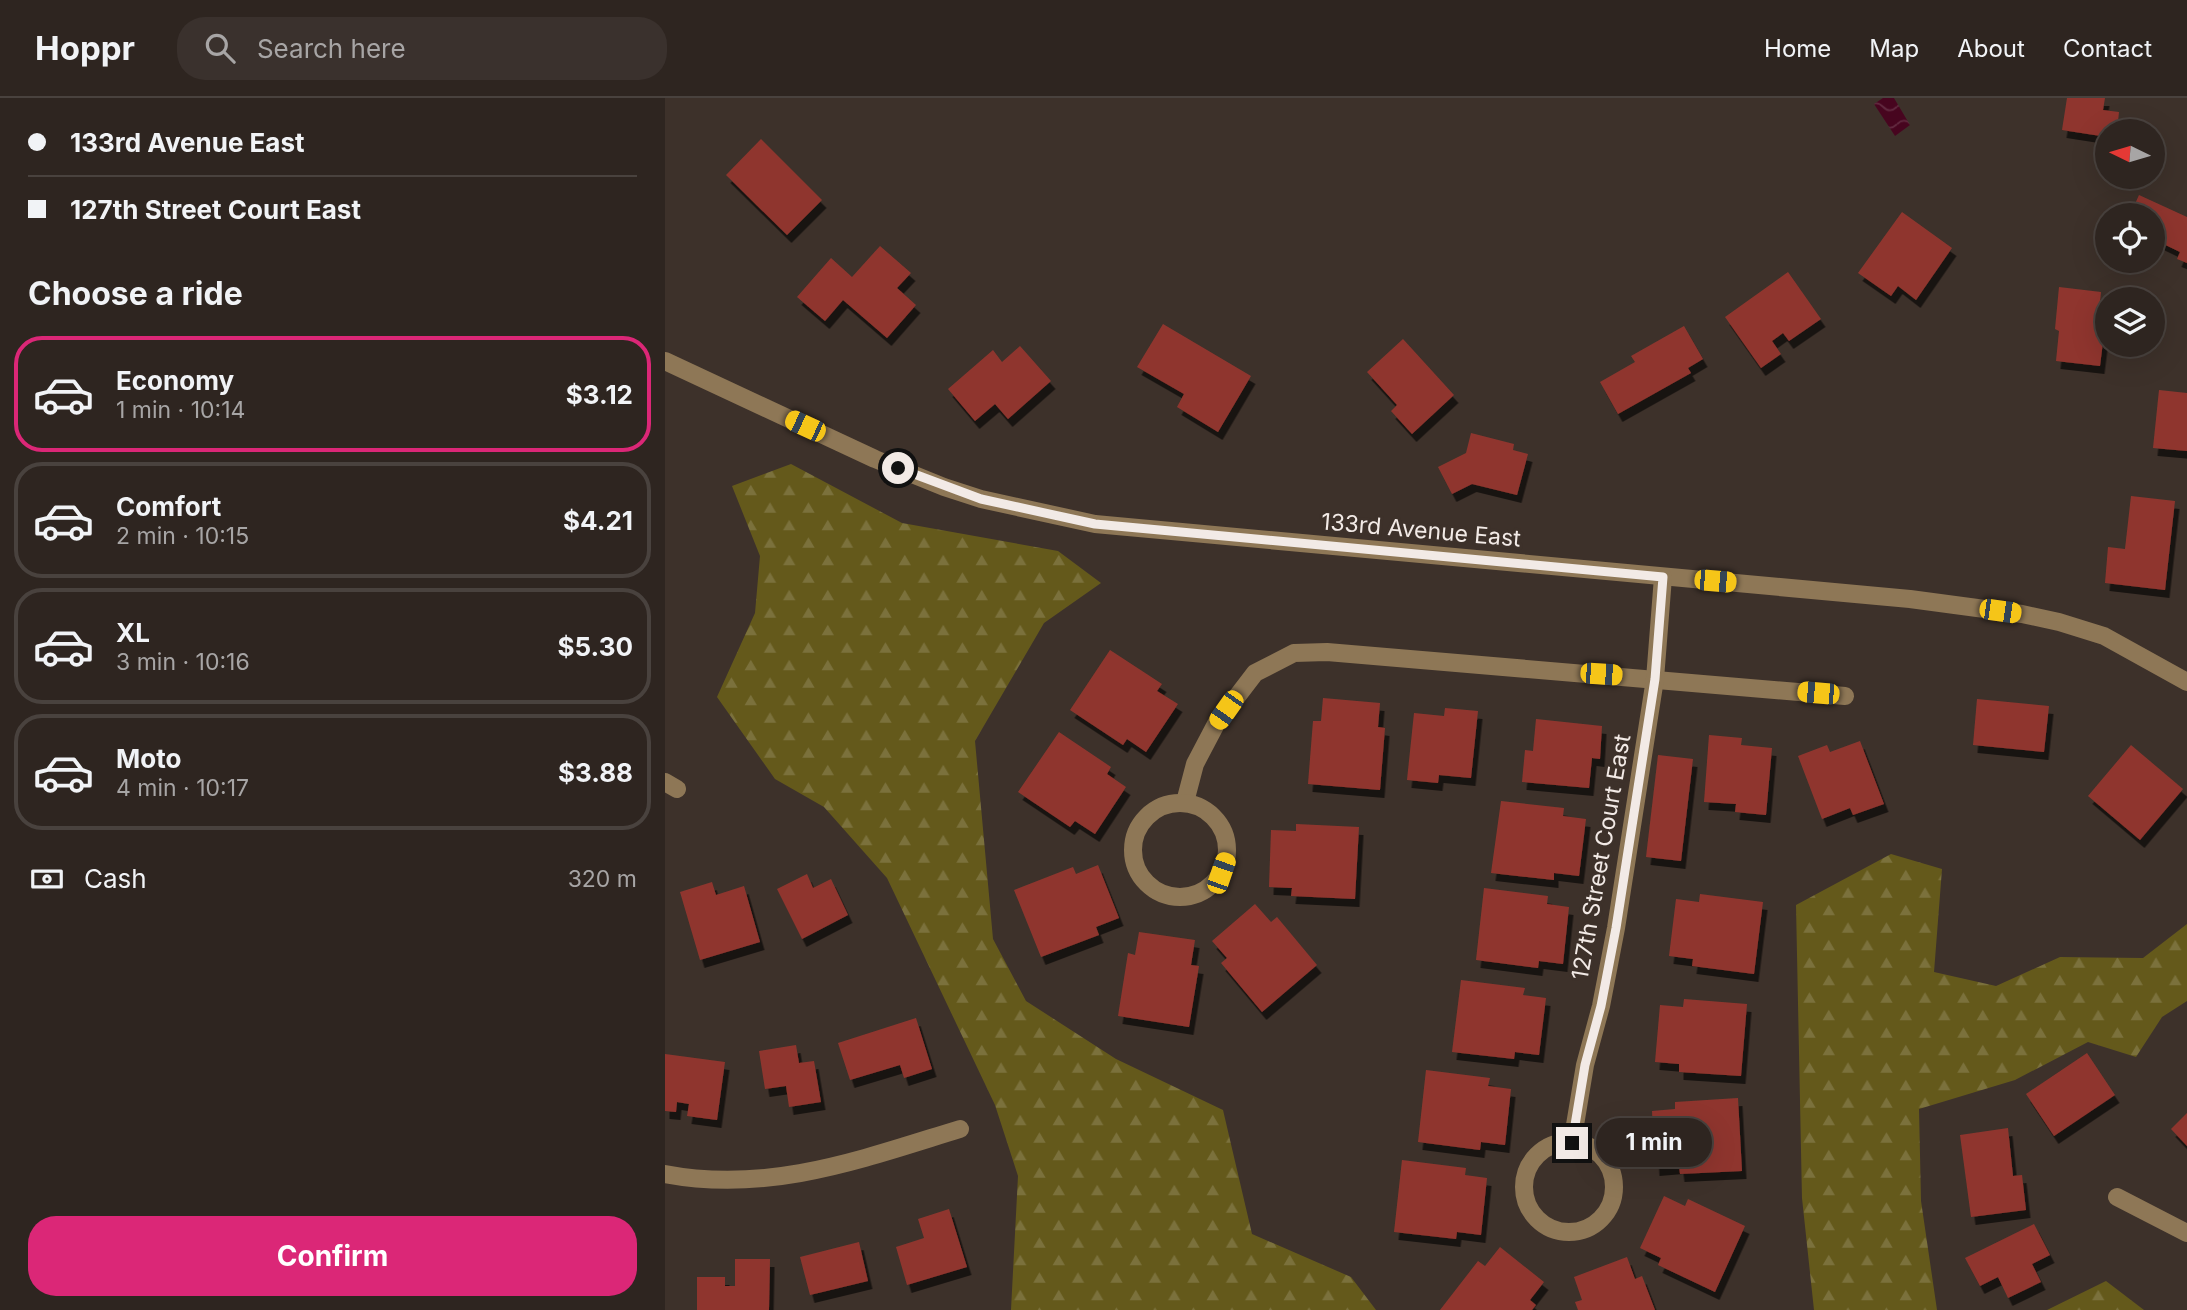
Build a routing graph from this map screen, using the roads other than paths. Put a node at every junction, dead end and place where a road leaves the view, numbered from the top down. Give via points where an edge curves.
1 (665, 361) edge
2 (1663, 577) junction
3 (1655, 679) junction
4 (2187, 682) edge
5 (1845, 696) dead end
6 (1185, 802) junction
7 (960, 1129) dead end
8 (1572, 1143) junction
9 (665, 1174) edge
10 (2117, 1197) dead end
11 (2187, 1233) edge

1 - 2 street, 133rd Avenue East via 944,487 1063,519
2 - 3 street, 127th Street Court East
2 - 4 street, 133rd Avenue East via 2022,614 2104,636
3 - 5 street
3 - 6 street via 1294,653 1255,673 1236,695 1195,764
3 - 8 street, 127th Street Court East via 1616,928
6 - 6 street via 1169,804 1149,815 1136,834 1133,849 1142,878 1154,889 1183,897 1198,894 1217,879 1227,858 1227,842 1213,815
7 - 9 street via 794,1175 734,1182
8 - 8 street via 1541,1152 1532,1161 1524,1187 1533,1215 1544,1226 1575,1233 1602,1218 1611,1206 1614,1190 1606,1160 1594,1150
10 - 11 street

